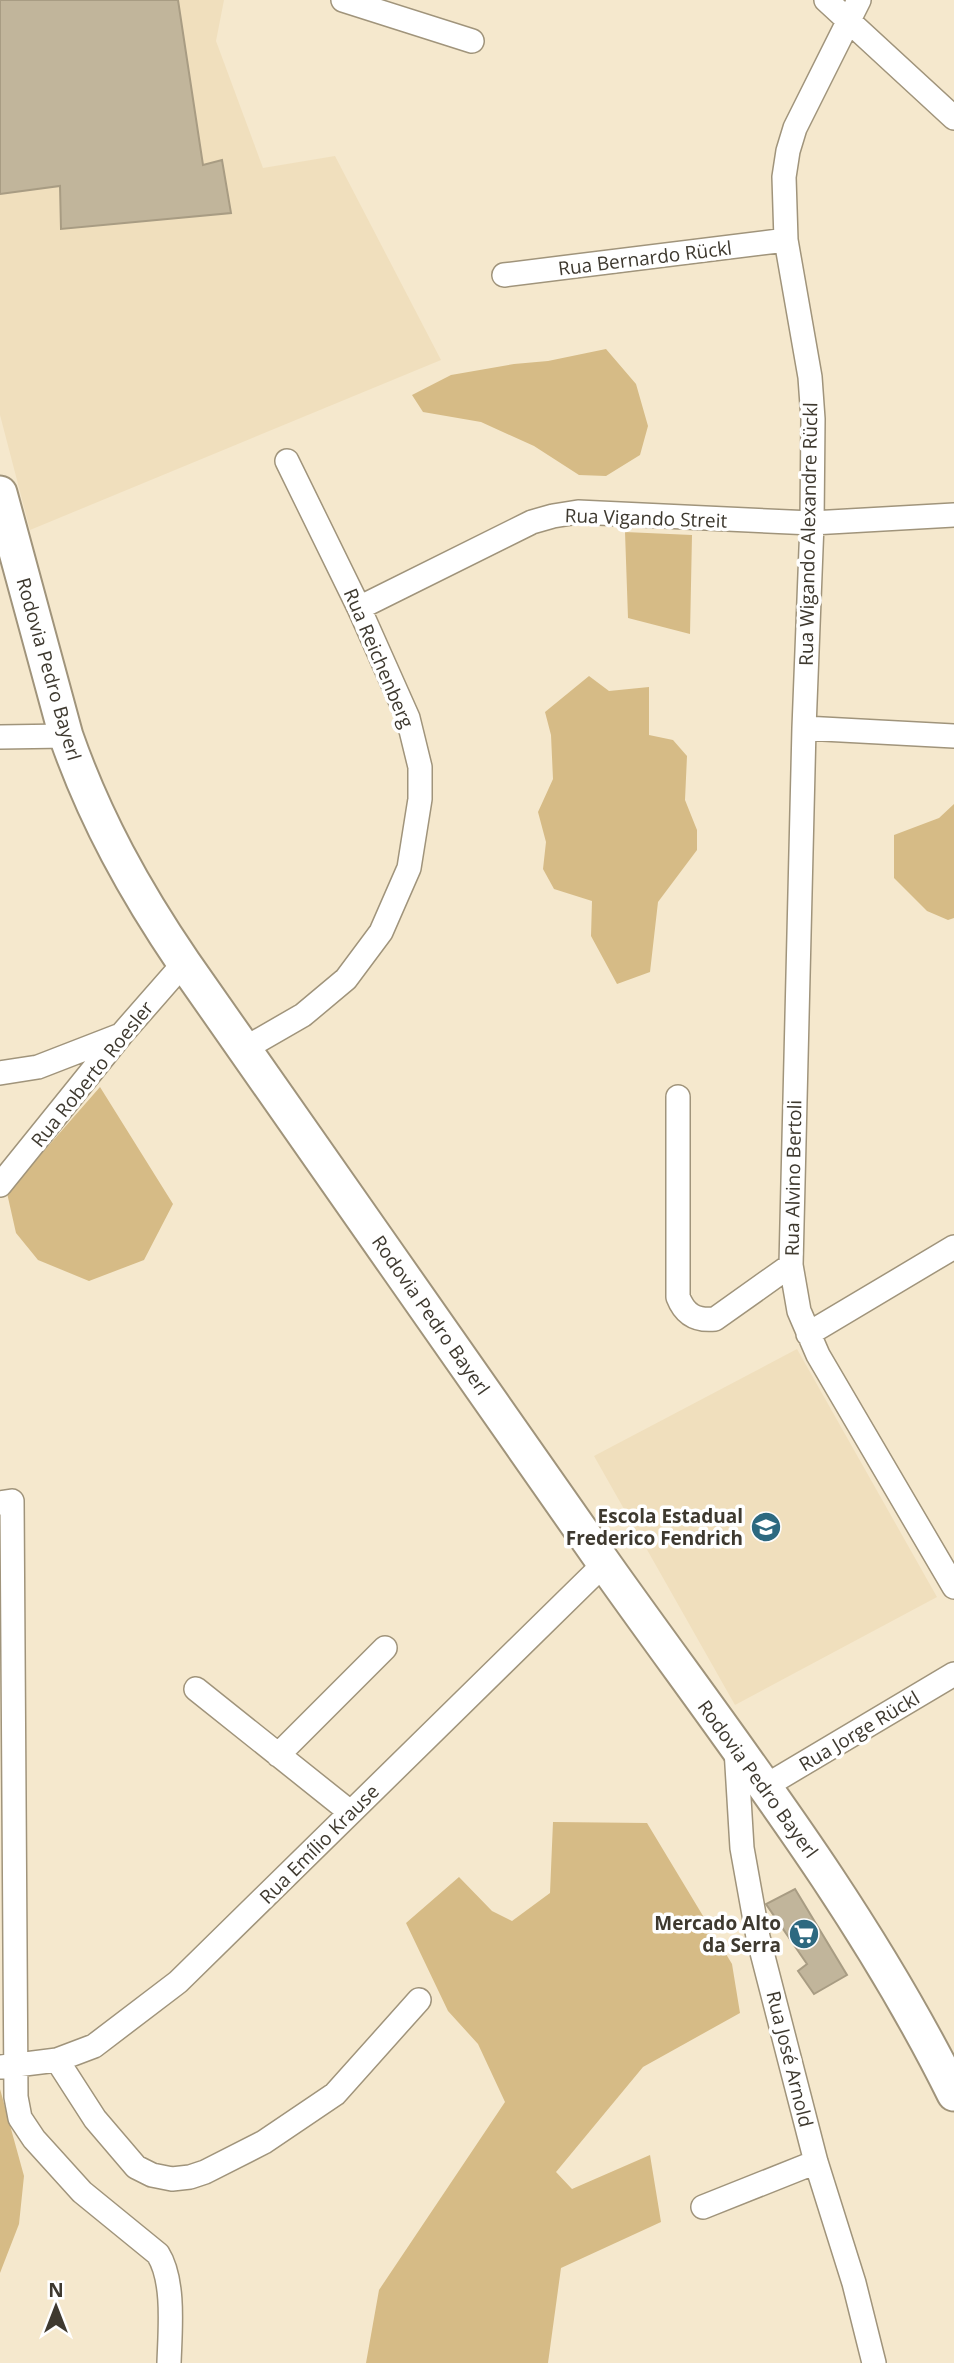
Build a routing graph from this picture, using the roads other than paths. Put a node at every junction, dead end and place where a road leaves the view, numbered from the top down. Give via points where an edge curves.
1 (343, 0) edge
2 (826, 0) edge
3 (859, 0) edge
4 (849, 21) junction
5 (472, 41) dead end
6 (954, 118) edge
7 (786, 240) junction
8 (504, 275) dead end
9 (287, 461) dead end
10 (1, 497) edge
11 (954, 514) edge
12 (812, 523) junction
13 (359, 608) junction
14 (804, 728) junction
15 (66, 736) junction
16 (954, 736) edge
17 (0, 737) edge
18 (184, 964) junction
19 (121, 1035) junction
20 (244, 1049) junction
21 (0, 1073) edge
22 (678, 1097) dead end
23 (0, 1185) edge
24 (954, 1247) edge
25 (791, 1265) junction
26 (808, 1334) junction
27 (6, 1502) edge
28 (604, 1564) junction
29 (954, 1587) edge
30 (385, 1648) dead end
31 (954, 1674) edge
32 (197, 1689) dead end
33 (7, 1699) edge
34 (736, 1749) junction
35 (278, 1755) junction
36 (764, 1787) junction
37 (350, 1812) junction
38 (8, 1896) edge
39 (419, 2000) dead end
40 (57, 2060) junction
41 (9, 2065) edge
42 (954, 2094) edge
43 (816, 2162) junction
44 (703, 2207) dead end
45 (169, 2363) edge
46 (874, 2363) edge

1 - 5 street
2 - 4 street
3 - 4 street, Rua Wigando Alexandre Rückl
4 - 6 street
4 - 7 street, Rua Wigando Alexandre Rückl via 806,103 788,151
7 - 8 street, Rua Bernardo Rückl
7 - 12 street, Rua Wigando Alexandre Rückl via 810,377
9 - 13 street, Rua Reichenberg
10 - 15 main road, Rodovia Pedro Bayerl
11 - 12 street, Rua Vigando Streit
12 - 13 street, Rua Vigando Streit via 578,512 553,516
12 - 14 street, Rua Wigando Alexandre Rückl
13 - 20 street, Rua Reichenberg via 408,719 420,767 409,868 382,932 345,979 303,1015
14 - 16 street
14 - 25 street, Rua Alvino Bertoli
15 - 17 street
15 - 18 main road, Rodovia Pedro Bayerl via 123,867
18 - 19 street, Rua Roberto Roesler
18 - 20 main road, Rodovia Pedro Bayerl
19 - 21 street via 38,1067
19 - 23 street, Rua Roberto Roesler
20 - 28 main road, Rodovia Pedro Bayerl
22 - 25 street via 678,1297 683,1310 704,1320 715,1319
24 - 26 street
25 - 26 street, Rua Alvino Bertoli
26 - 29 street, Rua Alvino Bertoli
27 - 33 street
28 - 34 main road, Rodovia Pedro Bayerl
28 - 37 street, Rua Emílio Krause
30 - 35 street
31 - 36 street, Rua Jorge Rückl
32 - 35 street
33 - 38 street
34 - 36 main road, Rodovia Pedro Bayerl
34 - 43 street, Rua José Arnold via 742,1848 758,1937
35 - 37 street
36 - 42 main road, Rodovia Pedro Bayerl via 882,1962
37 - 40 street, Rua Emílio Krause via 178,1982 94,2046
38 - 41 street
39 - 40 street via 335,2094 264,2141 190,2177 162,2177 136,2167 95,2119
40 - 41 street, Rua Emílio Krause
41 - 45 street via 20,2118 34,2139 82,2192 158,2254 166,2267
43 - 44 street
43 - 46 street, Rua José Arnold

